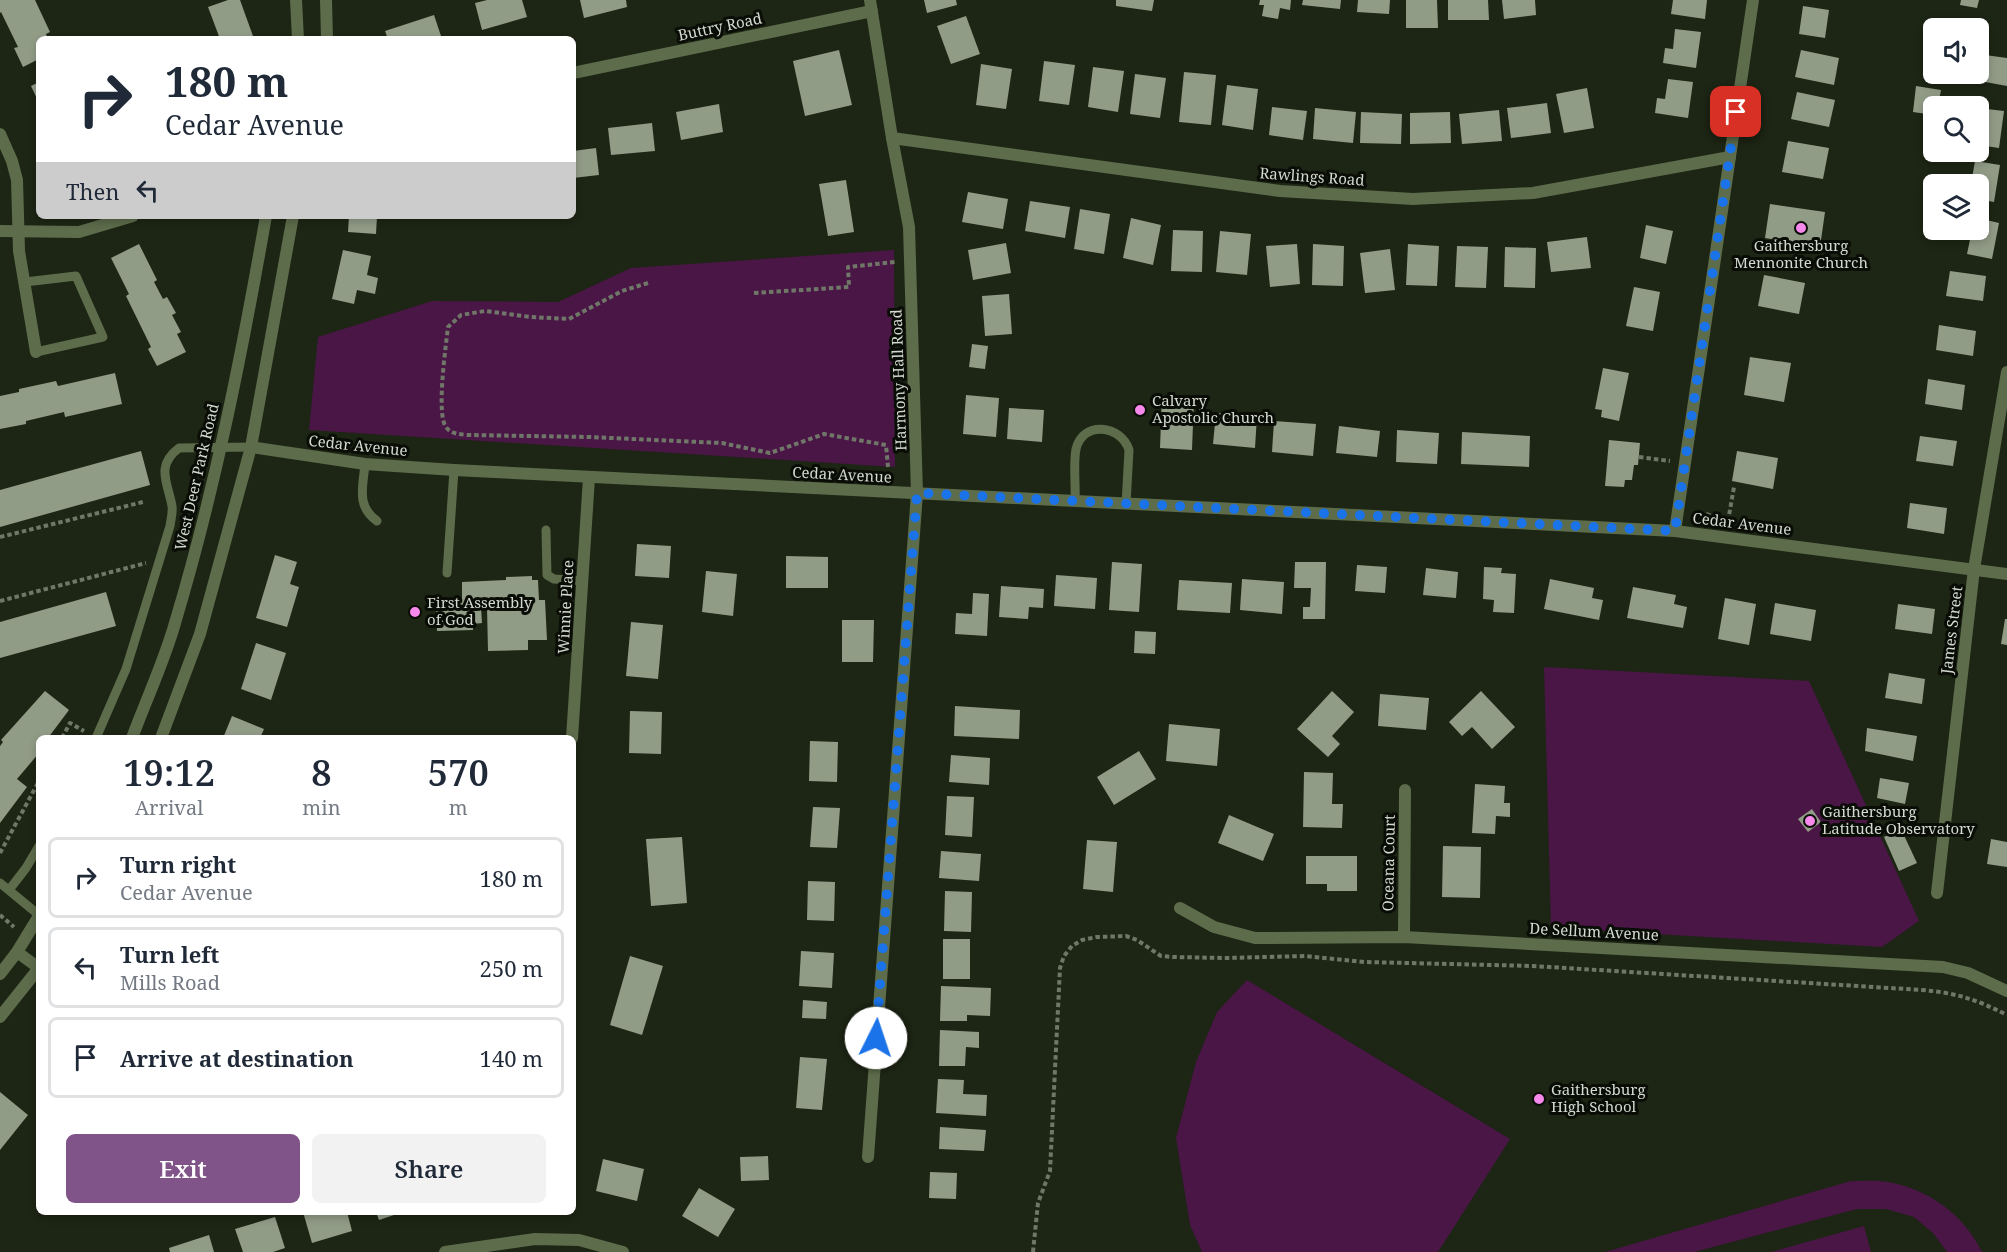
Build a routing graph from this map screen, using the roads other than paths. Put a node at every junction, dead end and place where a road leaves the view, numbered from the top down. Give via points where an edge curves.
1 (296, 0) edge
2 (326, 0) edge
3 (1753, 0) edge
4 (871, 5) edge
5 (297, 36) edge
6 (327, 36) edge
7 (576, 72) edge
8 (0, 134) edge
9 (892, 138) junction
10 (1730, 157) junction
11 (123, 219) edge
12 (265, 219) edge
13 (293, 219) edge
14 (0, 231) edge
15 (19, 231) junction
16 (25, 282) junction
17 (36, 352) joint
18 (2007, 372) edge
19 (251, 447) junction
20 (221, 448) junction
21 (365, 464) junction
22 (454, 470) junction
23 (589, 478) junction
24 (917, 493) junction
25 (1076, 501) junction
26 (1126, 504) junction
27 (376, 521) dead end
28 (546, 530) dead end
29 (1675, 531) junction
30 (1974, 569) junction
31 (447, 573) dead end
32 (2007, 574) edge
33 (582, 581) junction
34 (93, 735) edge
35 (133, 735) edge
36 (162, 735) edge
37 (572, 735) edge
38 (1405, 790) dead end
39 (36, 851) edge
40 (0, 884) edge
41 (9, 890) junction
42 (1936, 893) dead end
43 (1180, 908) dead end
44 (36, 913) edge
45 (36, 921) edge
46 (1404, 937) junction
47 (17, 952) junction
48 (36, 966) edge
49 (36, 972) edge
50 (0, 974) edge
51 (2007, 991) edge
52 (0, 1017) edge
53 (868, 1157) dead end
54 (494, 1248) edge
55 (445, 1252) edge
56 (623, 1252) edge

1 - 5 street
2 - 6 street
3 - 10 street
4 - 7 street, Buttry Road
4 - 9 street, Harmony Hall Road
8 - 15 street via 17,180
9 - 10 street, Rawlings Road via 1280,191 1413,199 1533,193
9 - 24 street, Harmony Hall Road via 909,227
10 - 29 street
11 - 15 street via 79,232
12 - 20 street, West Deer Park Road
13 - 19 street
14 - 15 street
15 - 16 street
16 - 17 street
16 - 17 lane via 76,276 103,337
18 - 30 street, James Street
19 - 20 lane
19 - 21 street, Cedar Avenue
19 - 36 street via 200,634
20 - 34 lane via 179,448 170,455 164,472 172,508 170,526 126,669
20 - 35 street, West Deer Park Road via 174,626
21 - 22 street, Cedar Avenue
21 - 27 lane via 362,501 367,514
22 - 23 street, Cedar Avenue
22 - 31 lane
23 - 24 street, Cedar Avenue
23 - 33 street, Winnie Place
24 - 25 street, Cedar Avenue
24 - 53 street, Harmony Hall Road
25 - 26 street, Cedar Avenue
25 - 26 lane via 1077,448 1087,434 1105,429 1119,434 1129,450
26 - 29 street, Cedar Avenue
28 - 33 lane via 547,576
29 - 30 street, Cedar Avenue
30 - 32 street, Cedar Avenue
30 - 42 street, James Street
33 - 37 street, Winnie Place
38 - 46 street, Oceana Court
39 - 41 lane
40 - 41 lane
41 - 44 lane
43 - 46 street, De Sellum Avenue via 1214,927 1255,938
45 - 47 street
46 - 51 street, De Sellum Avenue via 1943,967 1968,973
47 - 48 street
47 - 50 street
49 - 52 street
54 - 55 street
54 - 56 street via 535,1239 579,1240

